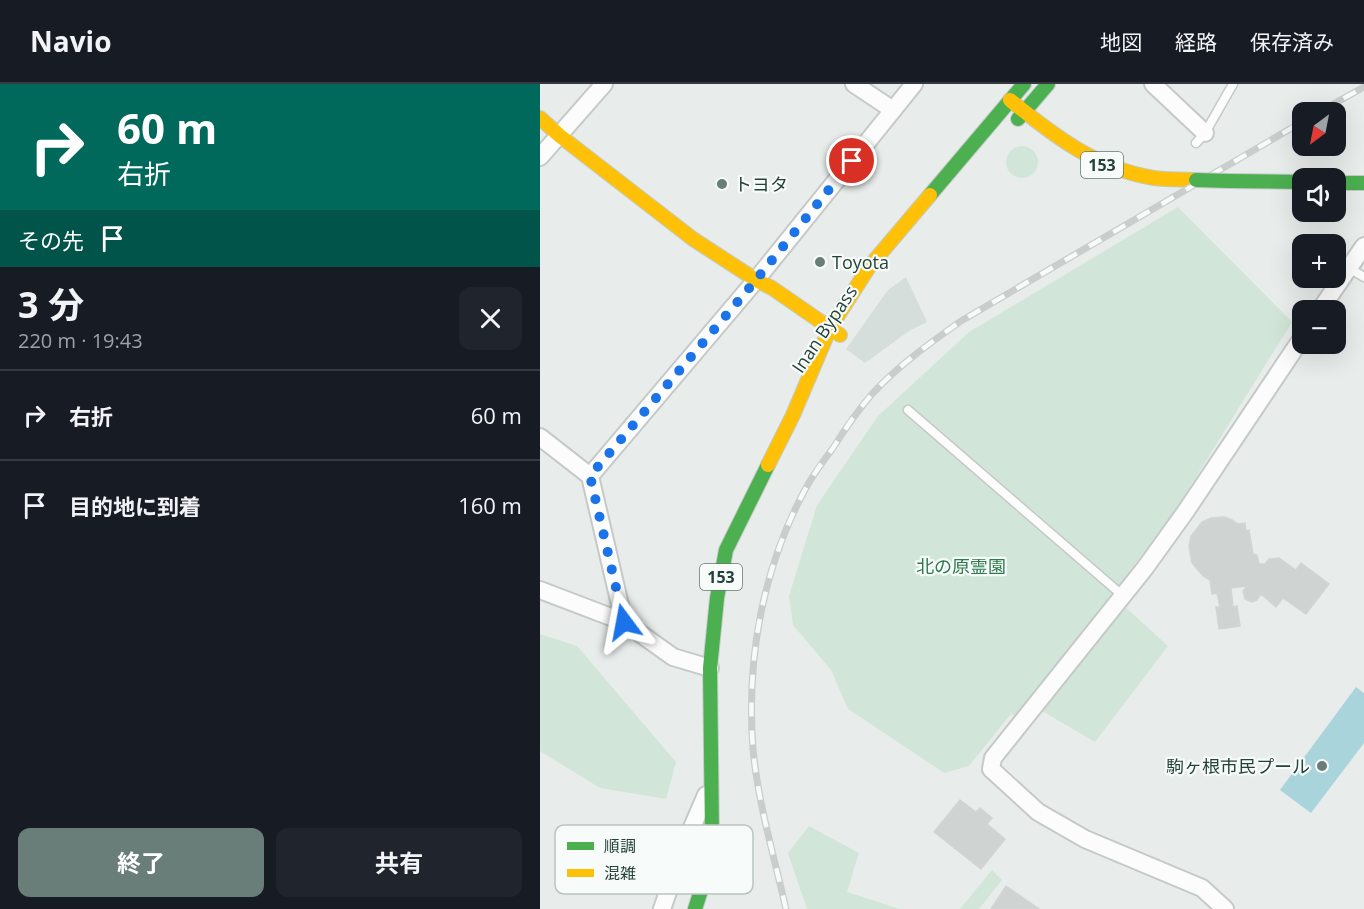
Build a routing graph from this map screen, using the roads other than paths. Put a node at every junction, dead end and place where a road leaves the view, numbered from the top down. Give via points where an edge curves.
1 (604, 84) edge
2 (854, 84) edge
3 (914, 84) edge
4 (1023, 84) edge
5 (1048, 84) edge
6 (1153, 84) edge
7 (1233, 84) edge
8 (1010, 100) junction
9 (893, 110) junction
10 (1024, 112) junction
11 (540, 118) edge
12 (1007, 132) dead end
13 (560, 136) junction
14 (1201, 138) joint
15 (540, 157) edge
16 (1292, 182) edge
17 (1346, 183) edge
18 (1364, 183) edge
19 (1364, 246) edge
20 (1349, 268) junction
21 (1364, 277) edge
22 (756, 280) junction
23 (1327, 300) edge
24 (860, 307) dead end
25 (835, 332) junction
26 (1292, 353) edge
27 (908, 410) dead end
28 (540, 437) edge
29 (590, 476) junction
30 (540, 590) edge
31 (1122, 595) junction
32 (624, 622) junction
33 (710, 668) junction
34 (712, 782) junction
35 (694, 825) edge
36 (712, 825) edge
37 (668, 894) edge
38 (700, 894) edge
39 (663, 909) edge
40 (695, 909) edge
41 (1225, 909) edge

1 - 13 street
2 - 9 street
3 - 9 street
4 - 8 main road, Inan Bypass / 153
5 - 10 main road
6 - 14 street
7 - 14 lane
8 - 10 main road, 153
8 - 25 main road, Inan Bypass / 153 via 869,267
9 - 22 street
10 - 12 main road
10 - 16 main road, 153, bridge via 1069,147 1121,171 1156,178
11 - 13 main road
13 - 15 street
13 - 22 main road via 693,240
17 - 18 main road
19 - 20 street
20 - 21 lane
20 - 23 street
22 - 25 main road
22 - 29 street
24 - 25 main road, Inan Bypass / 153
25 - 33 main road, Inan Bypass / 153 via 726,550
26 - 31 street via 1186,512
27 - 31 lane
28 - 29 street
29 - 32 street
30 - 32 street
31 - 41 street via 993,758 991,769 1038,812 1085,839 1202,888
32 - 33 street via 673,657
33 - 34 main road, 153
34 - 35 street
34 - 36 main road, 153
37 - 39 street
38 - 40 main road, 153

